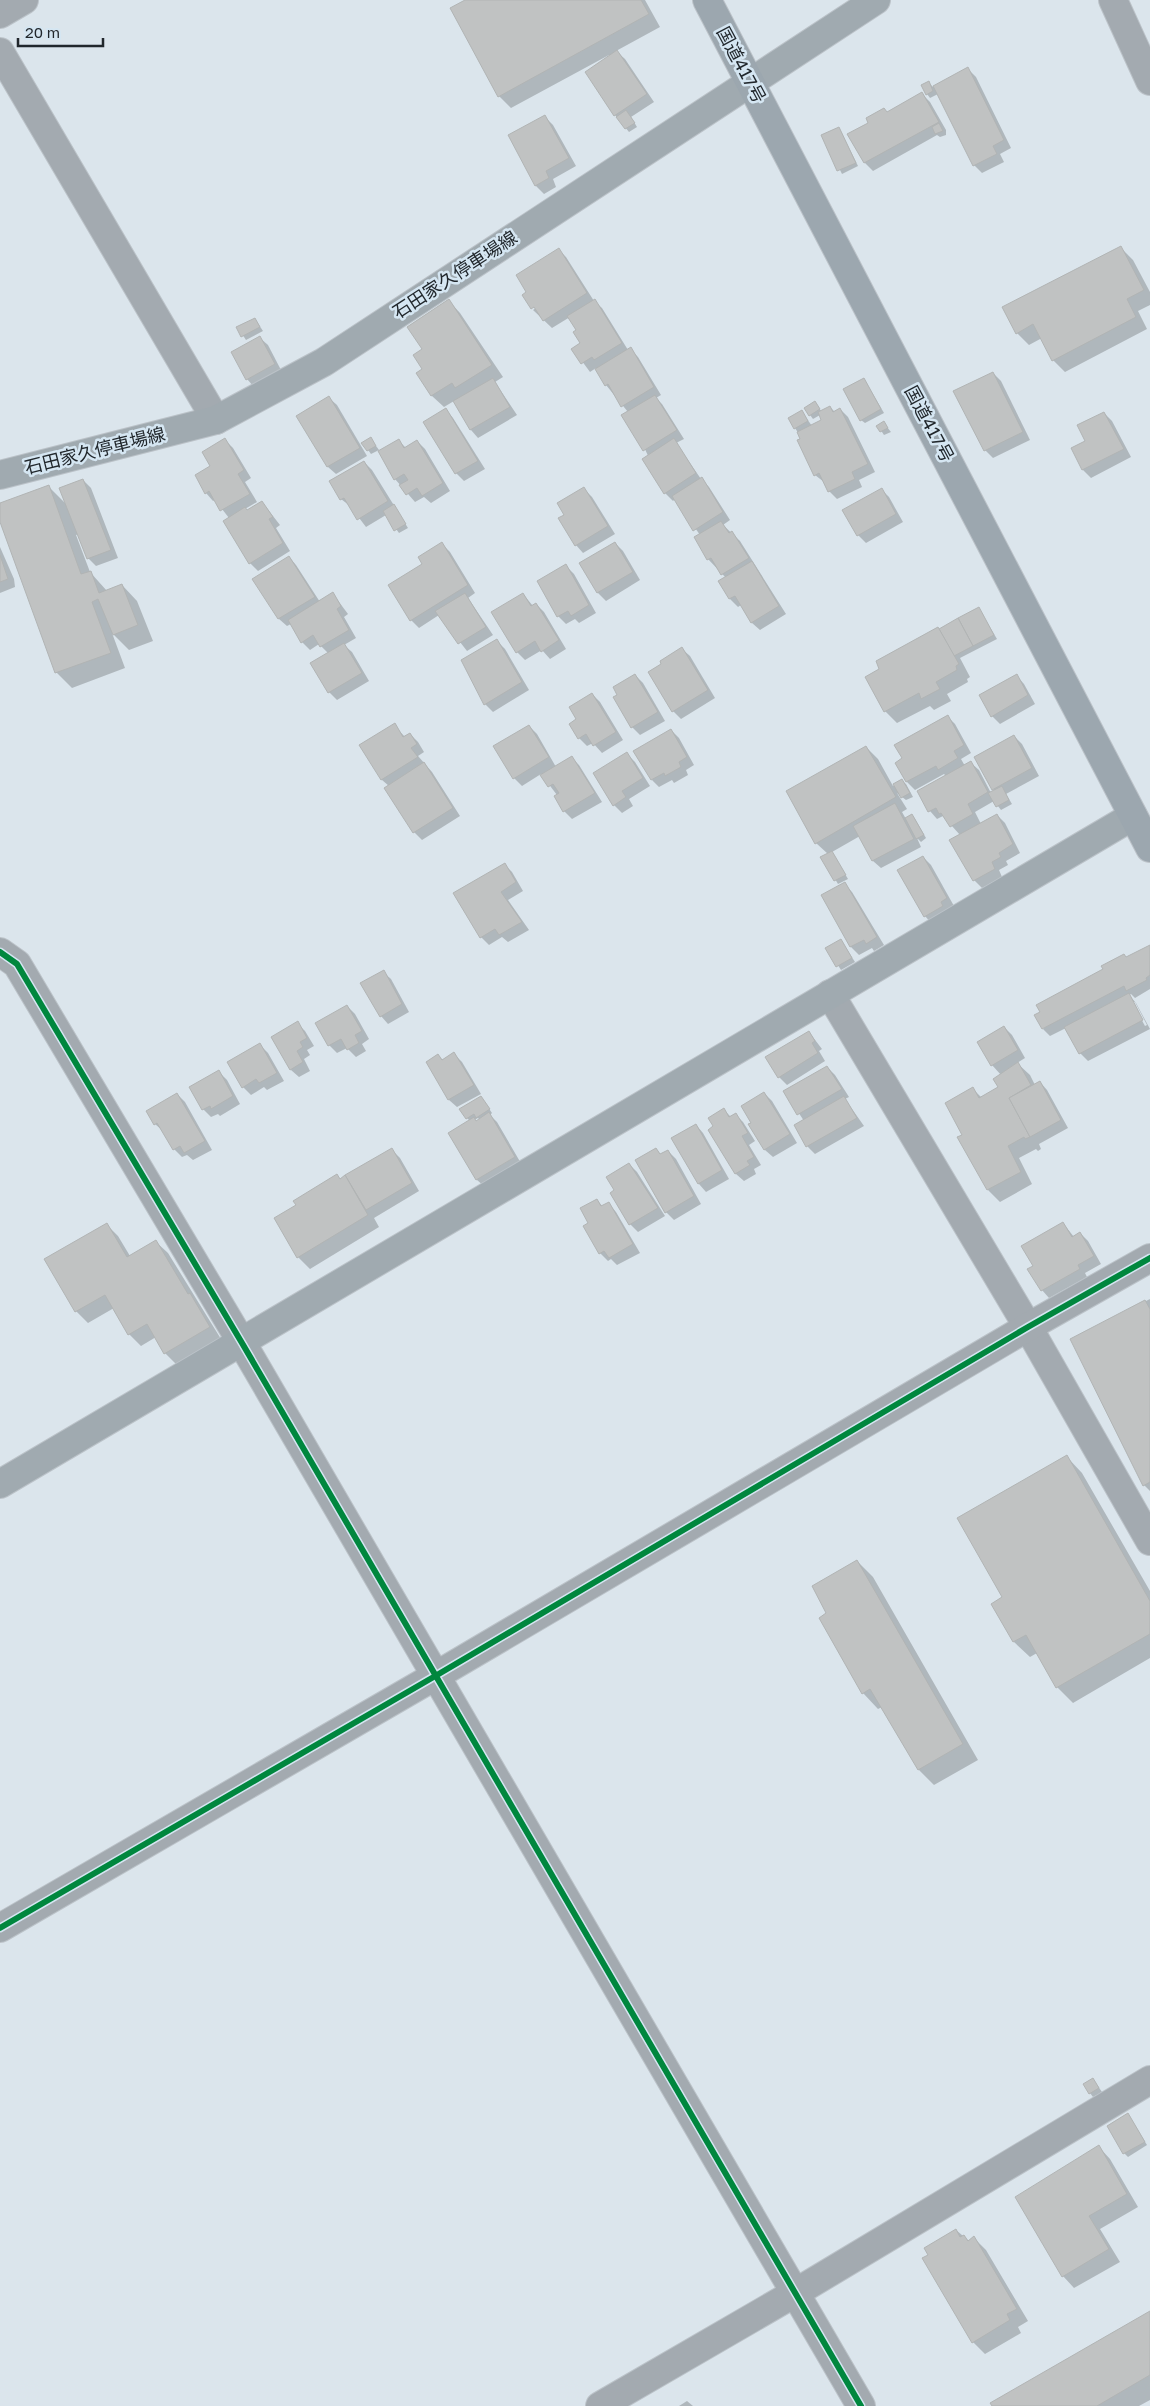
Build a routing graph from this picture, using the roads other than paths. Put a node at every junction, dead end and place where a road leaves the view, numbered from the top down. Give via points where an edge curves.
1 (24, 0) edge
2 (707, 0) edge
3 (876, 0) edge
4 (1114, 0) edge
5 (0, 14) edge
6 (0, 52) edge
7 (1150, 81) edge
8 (750, 82) junction
9 (216, 420) junction
10 (0, 475) edge
11 (1133, 816) junction
12 (1150, 848) edge
13 (0, 952) edge
14 (830, 994) junction
15 (1150, 1258) edge
16 (1028, 1327) junction
17 (242, 1343) junction
18 (0, 1484) edge
19 (1150, 1541) edge
20 (437, 1675) junction
21 (0, 1928) edge
22 (1150, 2080) edge
23 (795, 2293) junction
24 (600, 2406) edge
25 (861, 2406) edge

1 - 5 street
2 - 8 highway, 国道417号
3 - 8 street, 石田家久停車場線
4 - 7 street
6 - 9 street
8 - 9 street, 石田家久停車場線 via 324,362
8 - 11 highway, 国道417号
9 - 10 street, 石田家久停車場線
11 - 12 highway, 国道417号
11 - 14 street
13 - 17 street via 17,964
14 - 16 street
14 - 17 street
15 - 16 street
16 - 19 street
16 - 20 street
17 - 18 street
17 - 20 street
20 - 21 street
20 - 23 street
22 - 23 street
23 - 24 street
23 - 25 street

